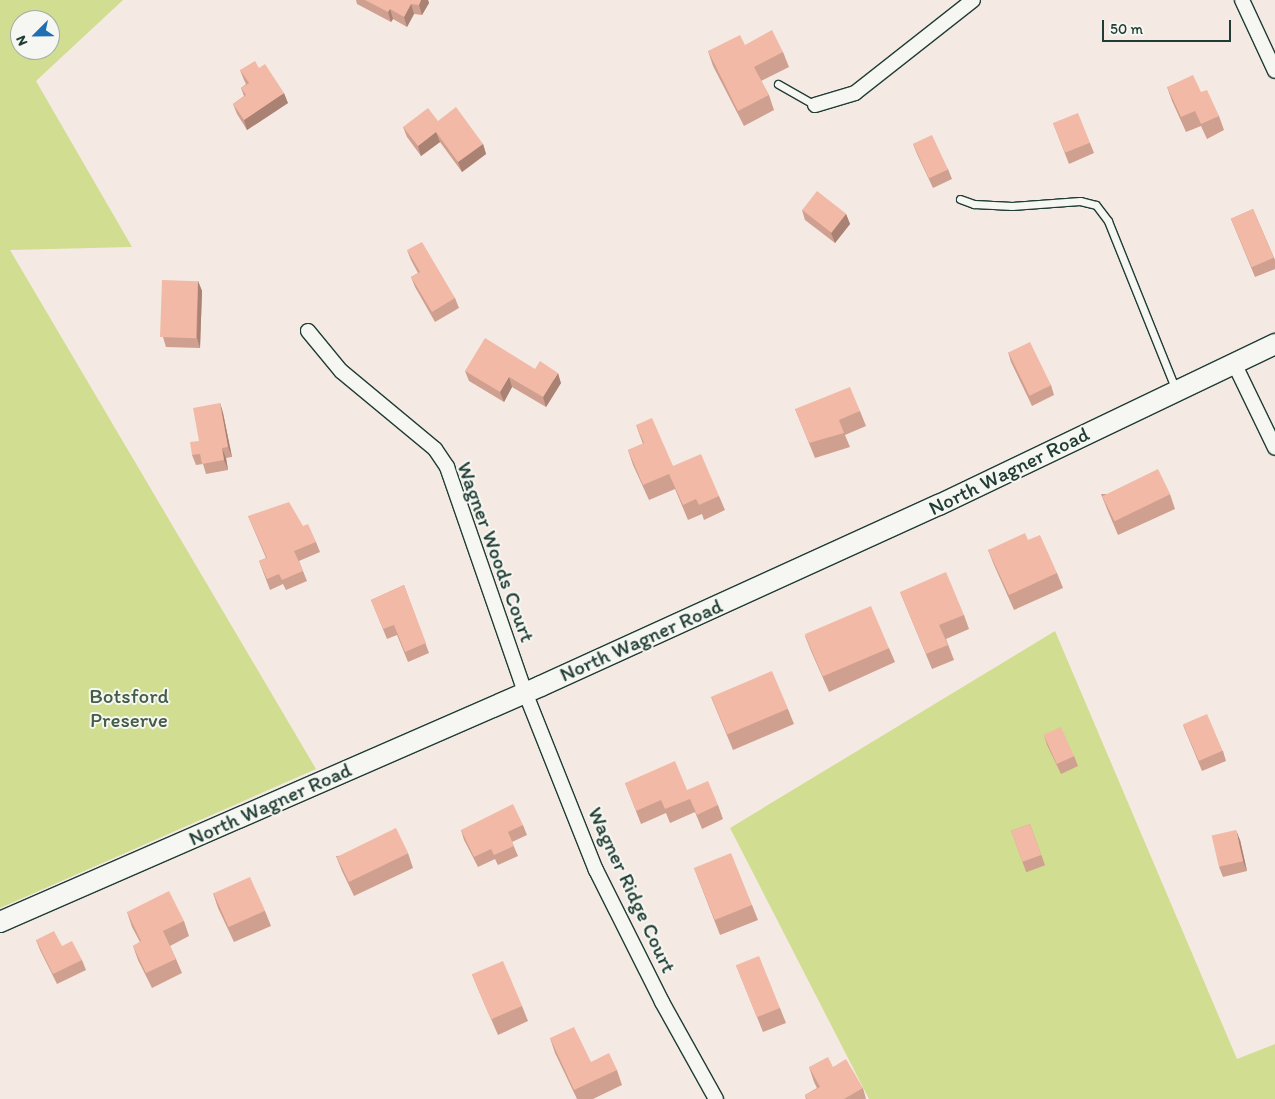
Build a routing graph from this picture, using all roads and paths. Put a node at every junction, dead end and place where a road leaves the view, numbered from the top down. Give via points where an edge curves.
1 (973, 0) edge
2 (1242, 0) edge
3 (1275, 71) edge
4 (778, 84) dead end
5 (815, 105) joint
6 (960, 199) dead end
7 (308, 331) dead end
8 (1275, 344) edge
9 (1234, 363) junction
10 (1176, 390) junction
11 (1275, 448) edge
12 (525, 692) junction
13 (0, 922) edge
14 (716, 1099) edge

1 - 5 street via 855,94
2 - 3 street
4 - 5 lane
6 - 10 lane via 974,204 1012,206 1080,201 1096,205 1108,221
7 - 12 street, Wagner Woods Court via 341,371 435,449 447,467
8 - 9 main road, North Wagner Road
9 - 10 main road, North Wagner Road
9 - 11 street
10 - 12 main road, North Wagner Road via 939,505
12 - 13 main road, North Wagner Road
12 - 14 street, Wagner Ridge Court via 596,870 662,1002

